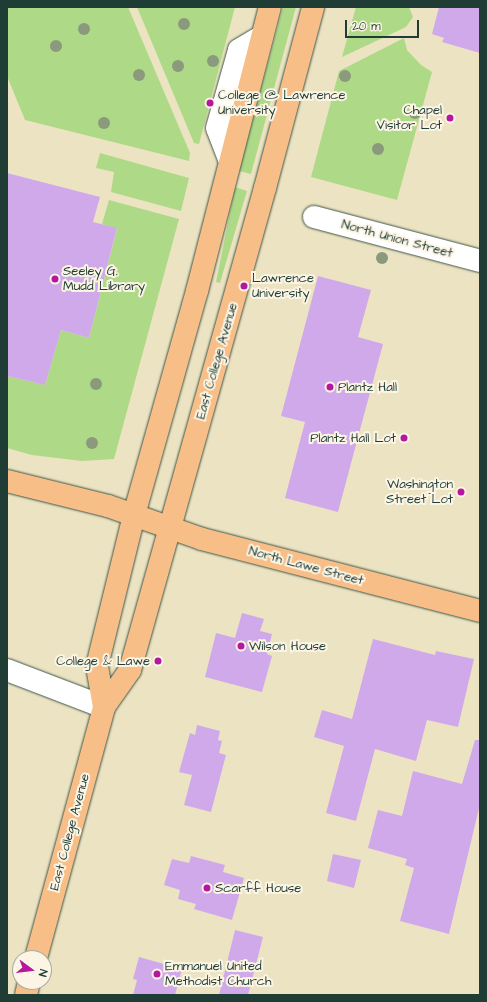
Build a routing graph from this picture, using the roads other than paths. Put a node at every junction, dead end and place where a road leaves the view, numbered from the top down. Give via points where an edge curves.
1 (270, 7) edge
2 (313, 7) edge
3 (314, 217) dead end
4 (480, 261) edge
5 (7, 481) edge
6 (134, 515) junction
7 (170, 528) junction
8 (480, 611) edge
9 (7, 670) edge
10 (104, 707) junction
11 (38, 950) edge

1 - 6 main road, East College Avenue via 197,291
2 - 7 main road, East College Avenue
3 - 4 street, North Union Street
5 - 6 main road, North Lawe Street
6 - 7 main road, North Lawe Street
6 - 10 main road, East College Avenue via 97,666
7 - 8 main road, North Lawe Street
7 - 10 main road, East College Avenue via 130,670
9 - 10 street
10 - 11 main road, East College Avenue

